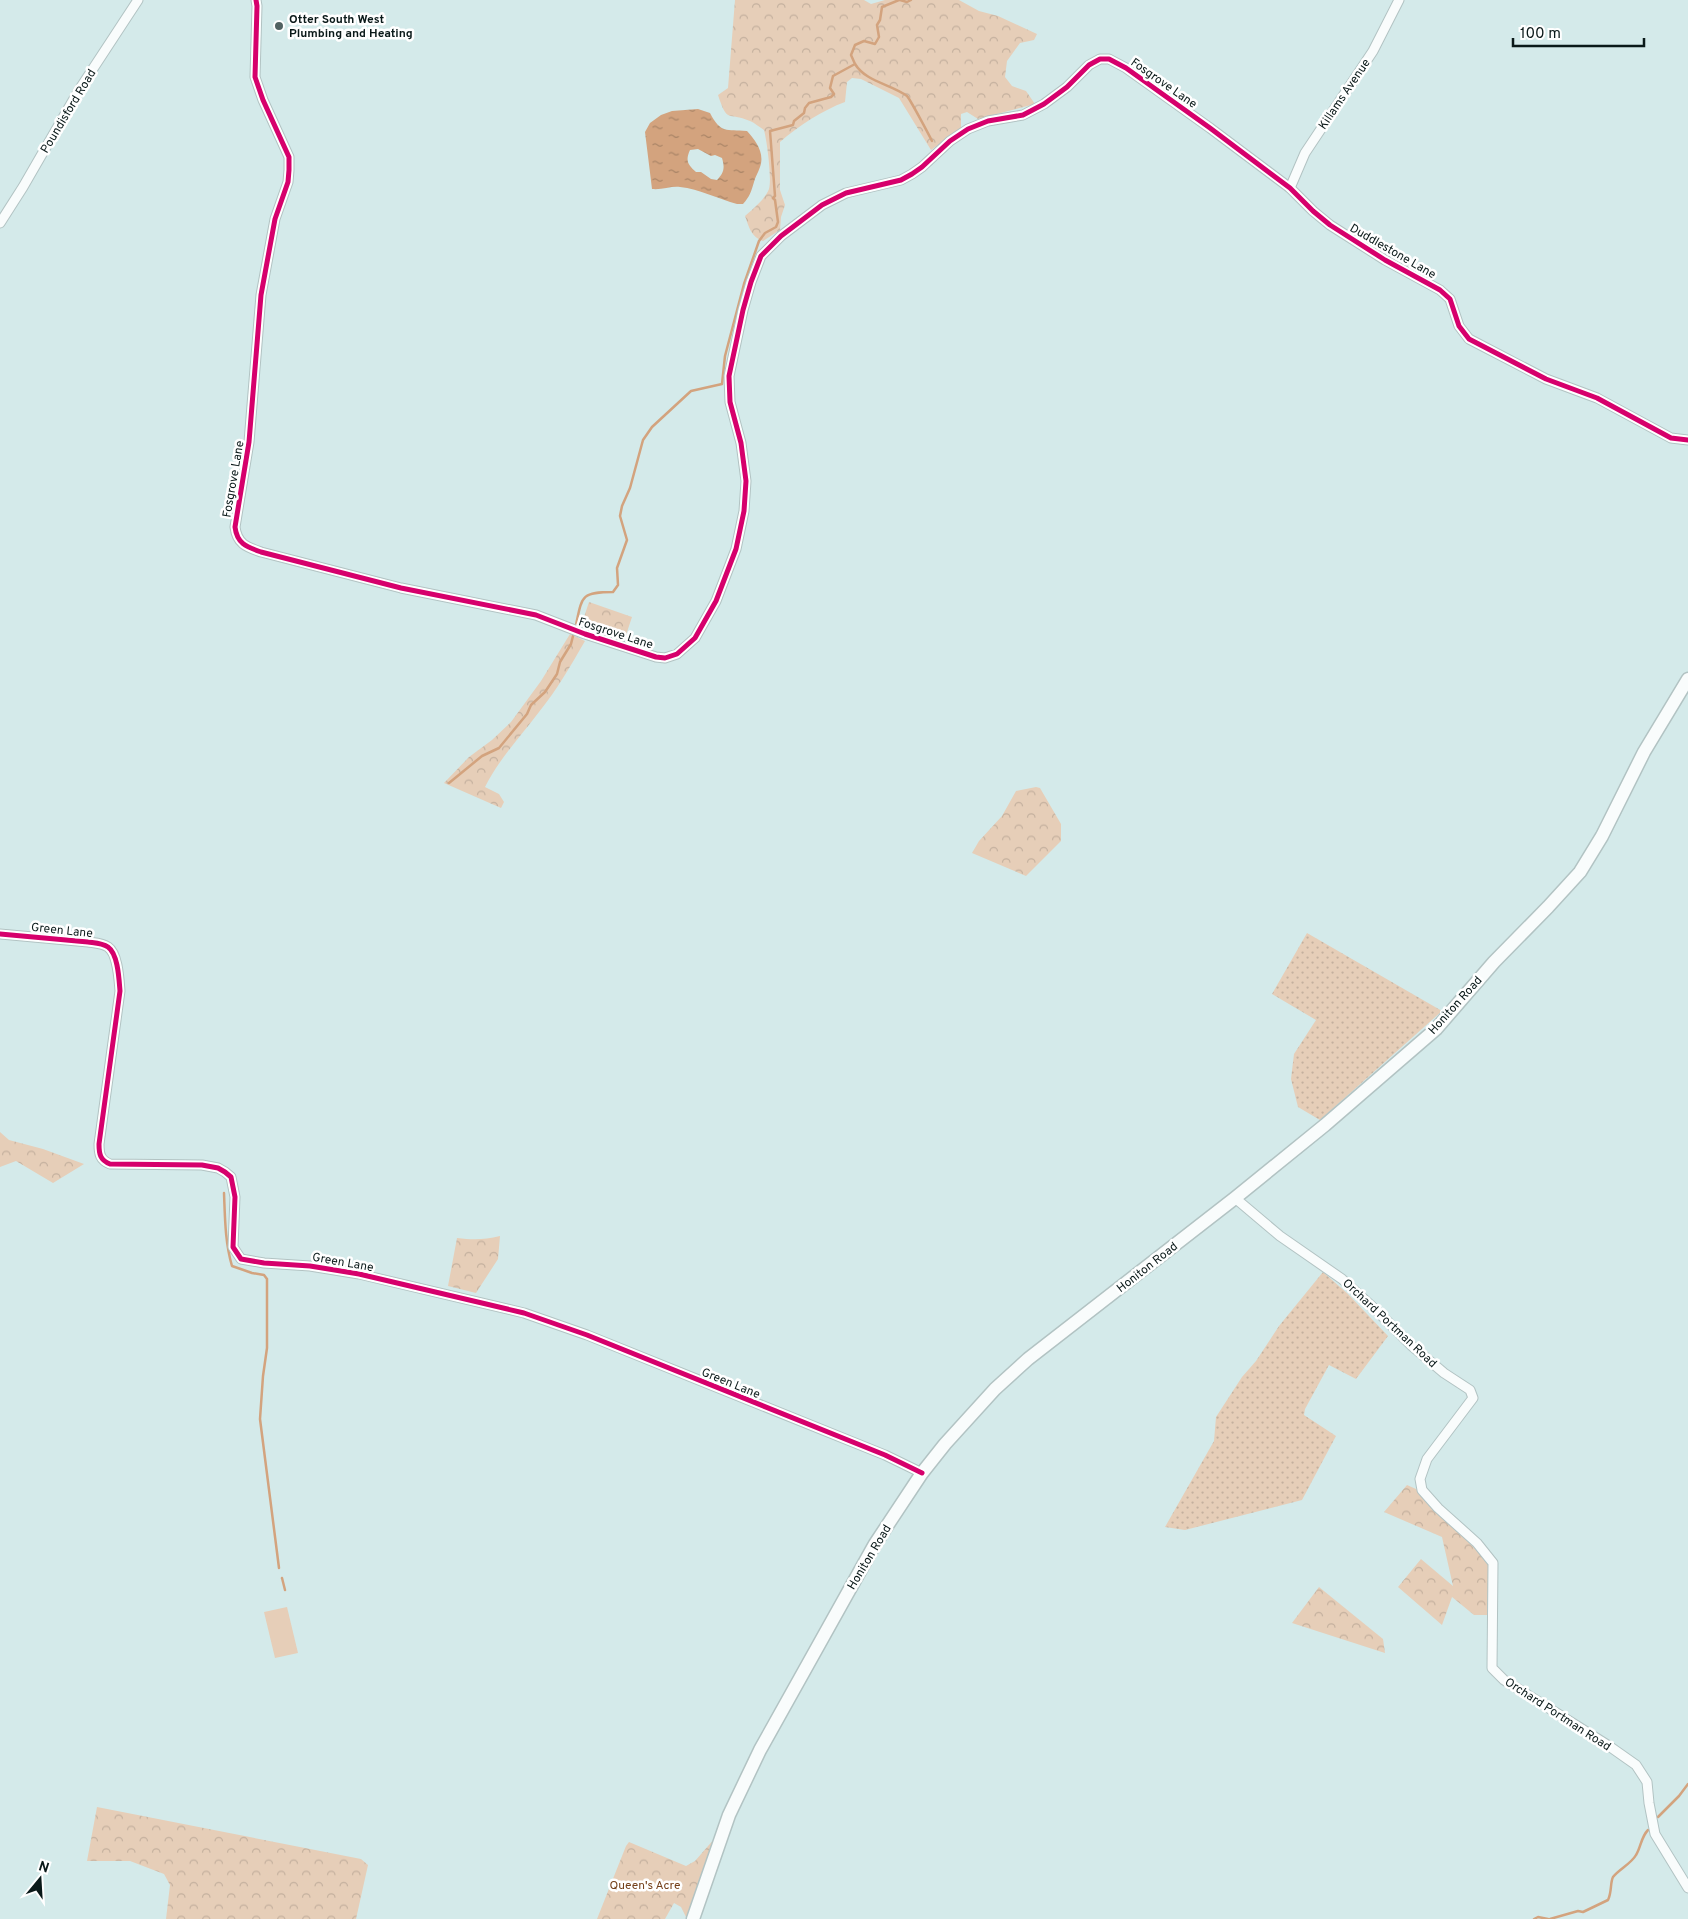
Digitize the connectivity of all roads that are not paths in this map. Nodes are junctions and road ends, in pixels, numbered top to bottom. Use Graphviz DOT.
graph roads {
  1 [pos="138,0"];
  2 [pos="256,0"];
  3 [pos="1399,0"];
  4 [pos="1290,188"];
  5 [pos="0,224"];
  6 [pos="1688,440"];
  7 [pos="1688,679"];
  8 [pos="0,934"];
  9 [pos="1235,1198"];
  10 [pos="922,1473"];
  11 [pos="1688,1888"];
  12 [pos="693,1919"];
  1 -- 5 [label="street, Poundisford Road"];
  2 -- 4 [label="street, Fosgrove Lane"];
  3 -- 4 [label="street, Killams Avenue"];
  4 -- 6 [label="street, Duddlestone Lane"];
  7 -- 9 [label="main road, Honiton Road"];
  8 -- 10 [label="street, Green Lane"];
  9 -- 10 [label="main road, Honiton Road"];
  9 -- 11 [label="street, Orchard Portman Road"];
  10 -- 12 [label="main road, Honiton Road"];
}
